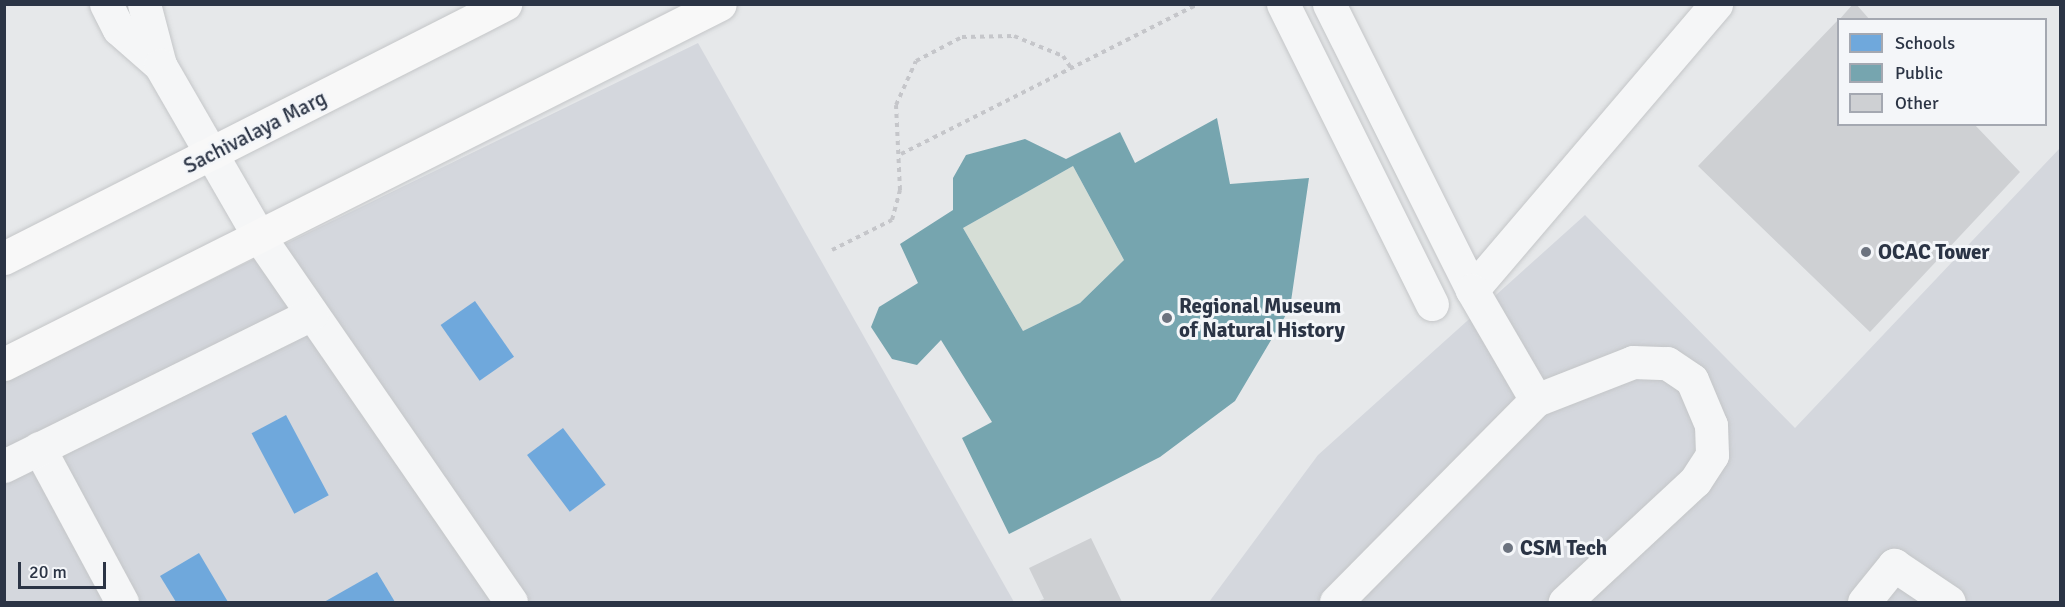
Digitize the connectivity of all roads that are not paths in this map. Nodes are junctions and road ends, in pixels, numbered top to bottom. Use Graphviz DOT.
graph roads {
  1 [pos="106,4"];
  2 [pos="144,4"];
  3 [pos="505,4"];
  4 [pos="720,4"];
  5 [pos="1283,4"];
  6 [pos="1329,4"];
  7 [pos="1716,4"];
  8 [pos="160,65"];
  9 [pos="212,155"];
  10 [pos="260,238"];
  11 [pos="4,258"];
  12 [pos="1472,290"];
  13 [pos="1432,304"];
  14 [pos="311,314"];
  15 [pos="4,364"];
  16 [pos="1536,400"];
  17 [pos="39,448"];
  18 [pos="4,466"];
  19 [pos="122,603"];
  20 [pos="511,603"];
  21 [pos="1336,603"];
  22 [pos="1565,603"];
  23 [pos="1864,603"];
  24 [pos="1949,603"];
  1 -- 8 [label="lane"];
  2 -- 8 [label="lane"];
  3 -- 9 [label="main road, Sachivalaya Marg"];
  4 -- 10 [label="main road"];
  5 -- 13 [label="lane"];
  6 -- 12 [label="lane"];
  7 -- 12 [label="lane"];
  8 -- 9 [label="lane"];
  9 -- 10 [label="lane"];
  9 -- 11 [label="main road, Sachivalaya Marg"];
  10 -- 14 [label="lane"];
  10 -- 15 [label="main road"];
  12 -- 16 [label="lane"];
  14 -- 17 [label="lane"];
  14 -- 20 [label="lane"];
  16 -- 21 [label="lane"];
  16 -- 22 [label="lane"];
  17 -- 18 [label="lane"];
  17 -- 19 [label="lane"];
  23 -- 24 [label="lane"];
}
